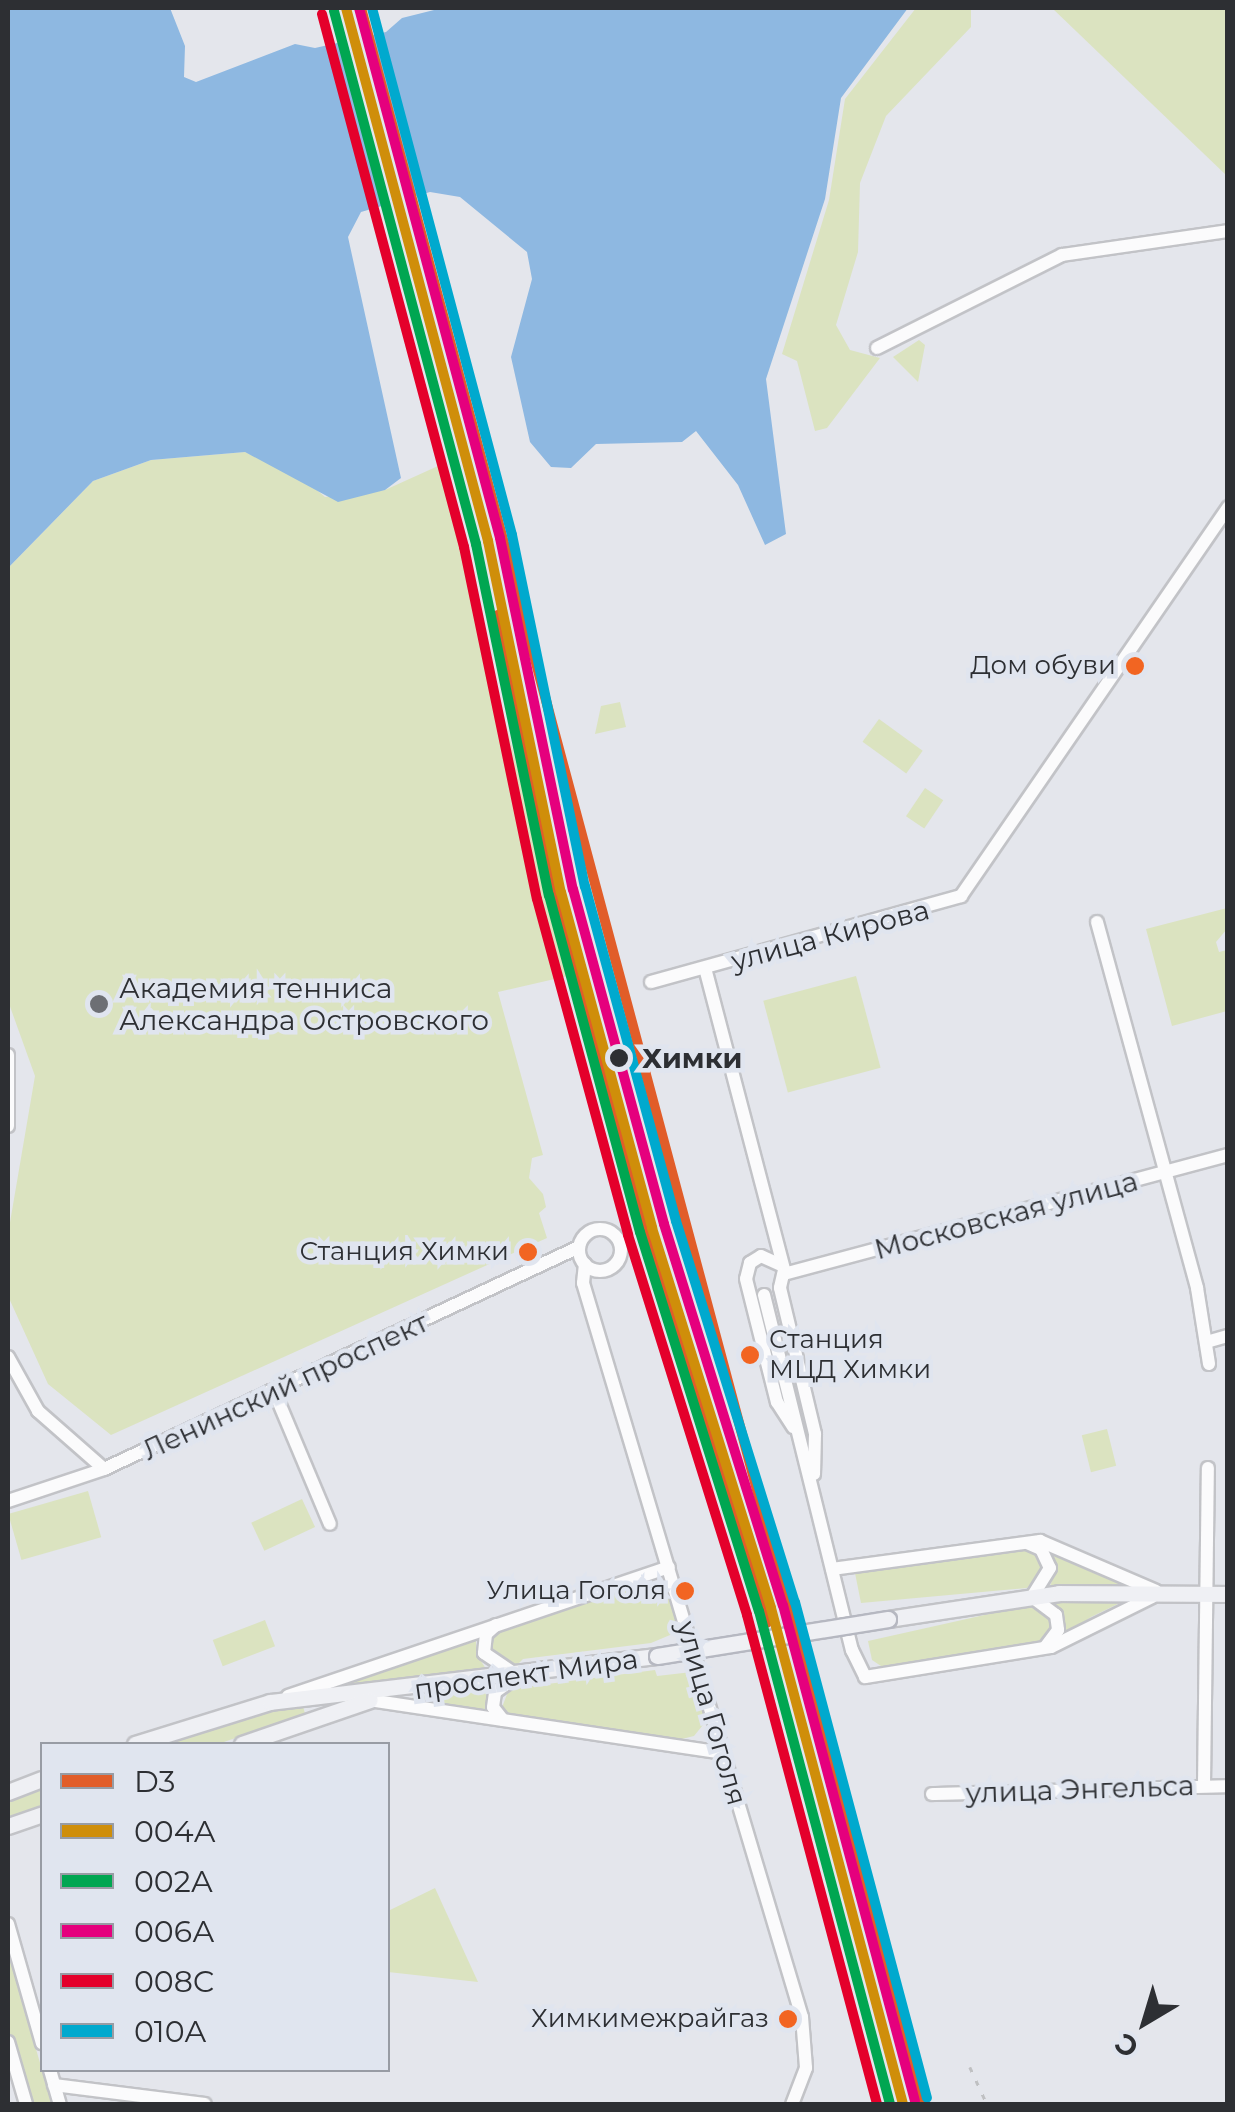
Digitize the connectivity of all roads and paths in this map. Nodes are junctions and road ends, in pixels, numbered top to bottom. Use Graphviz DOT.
graph roads {
  1 [pos="1228,231"];
  2 [pos="877,348"];
  3 [pos="1228,507"];
  4 [pos="1098,922"];
  5 [pos="705,968"];
  6 [pos="651,982"];
  7 [pos="8,1056"];
  8 [pos="10,1081"];
  9 [pos="8,1126"];
  10 [pos="1228,1155"];
  11 [pos="1163,1172"];
  12 [pos="580,1255"];
  13 [pos="784,1270"];
  14 [pos="748,1284"];
  15 [pos="780,1288"];
  16 [pos="764,1294"];
  17 [pos="1228,1336"];
  18 [pos="1210,1341"];
  19 [pos="8,1357"];
  20 [pos="1209,1364"];
  21 [pos="274,1390"];
  22 [pos="800,1437"];
  23 [pos="104,1468"];
  24 [pos="1208,1468"];
  25 [pos="812,1490"];
  26 [pos="8,1501"];
  27 [pos="330,1524"];
  28 [pos="1024,1543"];
  29 [pos="669,1567"];
  30 [pos="832,1568"];
  31 [pos="1162,1594"];
  32 [pos="1206,1594"];
  33 [pos="1228,1594"];
  34 [pos="1032,1597"];
  35 [pos="503,1622"];
  36 [pos="1043,1648"];
  37 [pos="524,1674"];
  38 [pos="395,1692"];
  39 [pos="369,1700"];
  40 [pos="270,1702"];
  41 [pos="504,1720"];
  42 [pos="141,1742"];
  43 [pos="248,1742"];
  44 [pos="724,1753"];
  45 [pos="40,1780"];
  46 [pos="1204,1785"];
  47 [pos="1228,1786"];
  48 [pos="8,1792"];
  49 [pos="932,1794"];
  50 [pos="40,1815"];
  51 [pos="8,1826"];
  52 [pos="8,1924"];
  53 [pos="40,2037"];
  54 [pos="8,2042"];
  55 [pos="51,2072"];
  56 [pos="54,2085"];
  57 [pos="140,2096"];
  58 [pos="26,2104"];
  59 [pos="60,2104"];
  60 [pos="115,2104"];
  61 [pos="205,2104"];
  62 [pos="792,2104"];
  1 -- 2 [label="street"];
  3 -- 5 [label="street, улица Кирова"];
  4 -- 11 [label="street"];
  5 -- 6 [label="street, улица Кирова"];
  5 -- 13 [label="street"];
  7 -- 8 [label="street"];
  8 -- 9 [label="street"];
  10 -- 11 [label="street, Московская улица"];
  11 -- 13 [label="street, Московская улица"];
  11 -- 18 [label="street"];
  12 -- 21 [label="street, Ленинский проспект"];
  12 -- 29 [label="street, улица Гоголя"];
  13 -- 14 [label="street"];
  13 -- 15 [label="street"];
  14 -- 16 [label="street"];
  14 -- 22 [label="street"];
  15 -- 16 [label="street"];
  15 -- 25 [label="street"];
  16 -- 22 [label="street"];
  17 -- 18 [label="street"];
  18 -- 20 [label="street"];
  19 -- 23 [label="street"];
  21 -- 23 [label="street, Ленинский проспект"];
  21 -- 27 [label="street"];
  22 -- 25 [label="street"];
  23 -- 26 [label="street, Ленинский проспект"];
  24 -- 32 [label="street"];
  25 -- 30 [label="street"];
  28 -- 30 [label="street"];
  28 -- 31 [label="street"];
  28 -- 34 [label="street"];
  29 -- 35 [label="street"];
  29 -- 44 [label="street, улица Гоголя"];
  30 -- 36 [label="street"];
  31 -- 32 [label="main road, проспект Мира"];
  31 -- 34 [label="main road, проспект Мира"];
  31 -- 36 [label="street"];
  32 -- 33 [label="main road, проспект Мира"];
  32 -- 46 [label="street"];
  34 -- 36 [label="street"];
  34 -- 37 [label="main road, проспект Мира, bridge"];
  35 -- 37 [label="street"];
  35 -- 40 [label="street"];
  37 -- 38 [label="main road, проспект Мира"];
  37 -- 41 [label="street"];
  38 -- 39 [label="main road, проспект Мира"];
  38 -- 40 [label="main road, проспект Мира"];
  39 -- 41 [label="street"];
  39 -- 43 [label="main road, проспект Мира"];
  40 -- 42 [label="main road, проспект Мира"];
  41 -- 44 [label="street"];
  44 -- 62 [label="street, улица Гоголя"];
  45 -- 48 [label="main road"];
  46 -- 47 [label="street, улица Энгельса"];
  46 -- 49 [label="street, улица Энгельса"];
  50 -- 51 [label="main road"];
  52 -- 53 [label="street"];
  54 -- 58 [label="street"];
  55 -- 56 [label="street"];
  56 -- 57 [label="street"];
  56 -- 59 [label="street"];
  57 -- 60 [label="street"];
  57 -- 61 [label="street"];
}
